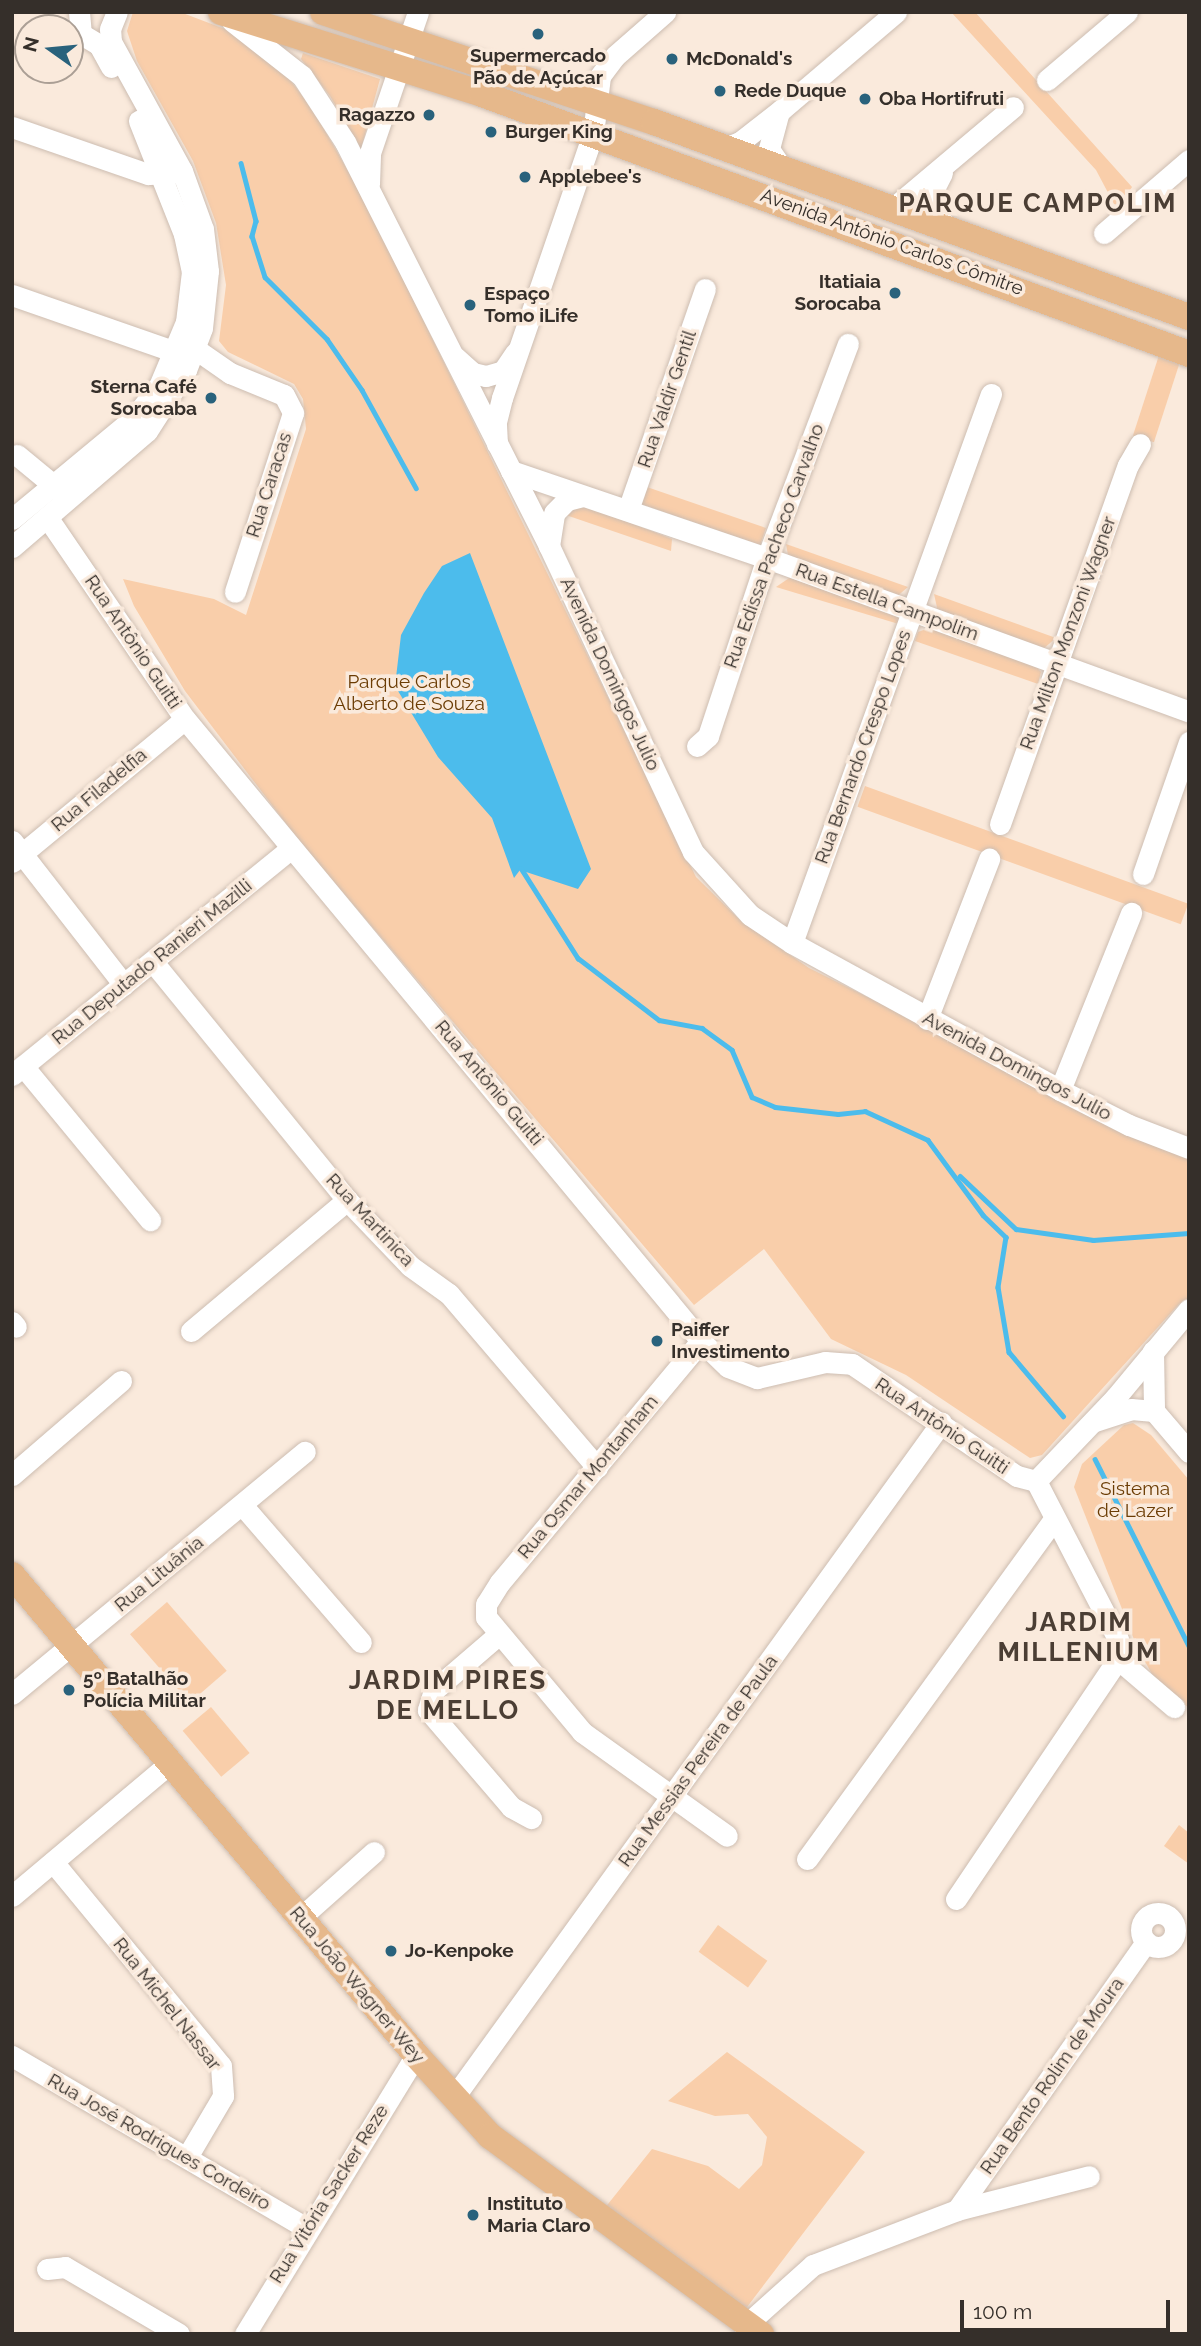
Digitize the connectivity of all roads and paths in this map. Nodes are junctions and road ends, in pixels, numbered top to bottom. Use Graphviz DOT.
graph roads {
  1 [pos="117,12"];
  2 [pos="219,12"];
  3 [pos="323,12"];
  4 [pos="418,12"];
  5 [pos="665,12"];
  6 [pos="896,12"];
  7 [pos="1127,12"];
  8 [pos="84,28"];
  9 [pos="410,38"];
  10 [pos="401,65"];
  11 [pos="1047,80"];
  12 [pos="596,101"];
  13 [pos="1013,107"];
  14 [pos="781,110"];
  15 [pos="12,127"];
  16 [pos="753,132"];
  17 [pos="593,134"];
  18 [pos="725,148"];
  19 [pos="776,159"];
  20 [pos="1189,160"];
  21 [pos="948,165"];
  22 [pos="173,173"];
  23 [pos="369,187"];
  24 [pos="892,209"];
  25 [pos="945,228"];
  26 [pos="1104,233"];
  27 [pos="705,289"];
  28 [pos="12,295"];
  29 [pos="1189,317"];
  30 [pos="528,327"];
  31 [pos="848,344"];
  32 [pos="447,347"];
  33 [pos="1189,354"];
  34 [pos="186,357"];
  35 [pos="991,394"];
  36 [pos="1140,444"];
  37 [pos="15,454"];
  38 [pos="505,462"];
  39 [pos="583,496"];
  40 [pos="52,500"];
  41 [pos="628,510"];
  42 [pos="12,519"];
  43 [pos="549,546"];
  44 [pos="12,547"];
  45 [pos="766,558"];
  46 [pos="235,592"];
  47 [pos="912,611"];
  48 [pos="1057,665"];
  49 [pos="1189,712"];
  50 [pos="185,719"];
  51 [pos="1189,742"];
  52 [pos="697,746"];
  53 [pos="1000,824"];
  54 [pos="290,849"];
  55 [pos="16,852"];
  56 [pos="989,859"];
  57 [pos="1143,874"];
  58 [pos="1131,913"];
  59 [pos="792,943"];
  60 [pos="153,962"];
  61 [pos="124,985"];
  62 [pos="927,1019"];
  63 [pos="18,1071"];
  64 [pos="1060,1090"];
  65 [pos="1189,1148"];
  66 [pos="348,1200"];
  67 [pos="150,1220"];
  68 [pos="1189,1309"];
  69 [pos="191,1331"];
  70 [pos="701,1340"];
  71 [pos="1153,1351"];
  72 [pos="121,1381"];
  73 [pos="1154,1411"];
  74 [pos="1094,1422"];
  75 [pos="941,1423"];
  76 [pos="305,1452"];
  77 [pos="1189,1452"];
  78 [pos="597,1467"];
  79 [pos="12,1475"];
  80 [pos="1036,1481"];
  81 [pos="243,1506"];
  82 [pos="1053,1521"];
  83 [pos="12,1574"];
  84 [pos="498,1635"];
  85 [pos="361,1642"];
  86 [pos="72,1645"];
  87 [pos="1118,1659"];
  88 [pos="12,1694"];
  89 [pos="1174,1707"];
  90 [pos="170,1763"];
  91 [pos="672,1798"];
  92 [pos="531,1818"];
  93 [pos="727,1836"];
  94 [pos="373,1852"];
  95 [pos="807,1859"];
  96 [pos="53,1862"];
  97 [pos="12,1896"];
  98 [pos="956,1899"];
  99 [pos="300,1918"];
  100 [pos="1146,1942"];
  101 [pos="12,2056"];
  102 [pos="416,2056"];
  103 [pos="453,2097"];
  104 [pos="187,2157"];
  105 [pos="1089,2176"];
  106 [pos="957,2210"];
  107 [pos="306,2228"];
  108 [pos="47,2269"];
  109 [pos="751,2331"];
  110 [pos="179,2334"];
  111 [pos="245,2334"];
  1 -- 22 [label="street"];
  2 -- 10 [label="main road, Avenida Antônio Carlos Cômitre"];
  2 -- 23 [label="street, Avenida Domingos Julio"];
  3 -- 9 [label="main road, Avenida Antônio Carlos Cômitre"];
  4 -- 9 [label="street"];
  5 -- 12 [label="street"];
  6 -- 14 [label="street"];
  7 -- 11 [label="street"];
  8 -- 22 [label="street"];
  9 -- 10 [label="street"];
  9 -- 12 [label="main road, Avenida Antônio Carlos Cômitre"];
  10 -- 17 [label="main road, Avenida Antônio Carlos Cômitre"];
  10 -- 23 [label="street"];
  12 -- 17 [label="street"];
  12 -- 18 [label="main road, Avenida Antônio Carlos Cômitre"];
  13 -- 21 [label="street"];
  14 -- 16 [label="street"];
  14 -- 19 [label="street"];
  15 -- 22 [label="street"];
  16 -- 18 [label="street"];
  16 -- 19 [label="street"];
  17 -- 30 [label="street"];
  17 -- 33 [label="main road, Avenida Antônio Carlos Cômitre"];
  18 -- 19 [label="main road, Avenida Antônio Carlos Cômitre"];
  19 -- 24 [label="main road, Avenida Antônio Carlos Cômitre"];
  20 -- 26 [label="street"];
  21 -- 24 [label="street"];
  21 -- 25 [label="street"];
  22 -- 34 [label="street"];
  23 -- 32 [label="street, Avenida Domingos Julio"];
  24 -- 25 [label="main road, Avenida Antônio Carlos Cômitre"];
  25 -- 29 [label="main road, Avenida Antônio Carlos Cômitre"];
  27 -- 41 [label="street, Rua Valdir Gentil"];
  28 -- 34 [label="street, Rua Caracas"];
  30 -- 32 [label="street"];
  30 -- 38 [label="street"];
  31 -- 45 [label="street, Rua Edissa Pacheco Carvalho"];
  32 -- 38 [label="street, Avenida Domingos Julio"];
  34 -- 40 [label="street"];
  34 -- 40 [label="street"];
  34 -- 46 [label="street, Rua Caracas"];
  35 -- 47 [label="street, Rua Bernardo Crespo Lopes"];
  36 -- 48 [label="street, Rua Milton Monzoni Wagner"];
  37 -- 40 [label="street"];
  38 -- 39 [label="street, Rua Estella Campolim"];
  38 -- 43 [label="street, Avenida Domingos Julio"];
  39 -- 41 [label="street, Rua Estella Campolim"];
  39 -- 43 [label="street"];
  40 -- 42 [label="street"];
  40 -- 44 [label="street"];
  40 -- 50 [label="street, Rua Antônio Guitti"];
  41 -- 45 [label="street, Rua Estella Campolim"];
  43 -- 59 [label="street, Avenida Domingos Julio"];
  45 -- 47 [label="street, Rua Estella Campolim"];
  45 -- 52 [label="street, Rua Edissa Pacheco Carvalho"];
  47 -- 48 [label="street, Rua Estella Campolim"];
  47 -- 59 [label="street, Rua Bernardo Crespo Lopes"];
  48 -- 49 [label="street, Rua Estella Campolim"];
  48 -- 53 [label="street, Rua Milton Monzoni Wagner"];
  50 -- 54 [label="street, Rua Antônio Guitti"];
  50 -- 55 [label="street, Rua Filadelfia"];
  51 -- 57 [label="street"];
  54 -- 60 [label="street, Rua Deputado Ranieri Mazilli"];
  54 -- 70 [label="street, Rua Antônio Guitti"];
  55 -- 61 [label="street"];
  56 -- 62 [label="street"];
  58 -- 64 [label="street"];
  59 -- 62 [label="street, Avenida Domingos Julio"];
  60 -- 61 [label="street, Rua Deputado Ranieri Mazilli"];
  60 -- 66 [label="street, Rua Martinica"];
  61 -- 63 [label="street, Rua Deputado Ranieri Mazilli"];
  62 -- 64 [label="street, Avenida Domingos Julio"];
  63 -- 67 [label="street"];
  64 -- 65 [label="street, Avenida Domingos Julio"];
  66 -- 69 [label="street"];
  66 -- 78 [label="street, Rua Martinica"];
  68 -- 71 [label="street"];
  70 -- 75 [label="street, Rua Antônio Guitti"];
  70 -- 78 [label="street, Rua Osmar Montanham"];
  71 -- 73 [label="street"];
  71 -- 74 [label="street"];
  72 -- 79 [label="street"];
  73 -- 74 [label="street"];
  73 -- 77 [label="street"];
  74 -- 80 [label="street"];
  75 -- 80 [label="street, Rua Antônio Guitti"];
  75 -- 91 [label="street, Rua Messias Pereira de Paula"];
  76 -- 81 [label="street, Rua Lituânia"];
  78 -- 84 [label="street, Rua Osmar Montanham"];
  80 -- 82 [label="street"];
  81 -- 85 [label="street"];
  81 -- 86 [label="street, Rua Lituânia"];
  82 -- 87 [label="street"];
  82 -- 95 [label="street"];
  83 -- 86 [label="main road, Rua João Wagner Wey"];
  84 -- 91 [label="street"];
  84 -- 92 [label="street"];
  86 -- 88 [label="street, Rua Lituânia"];
  86 -- 90 [label="main road, Rua João Wagner Wey"];
  87 -- 89 [label="street"];
  87 -- 98 [label="street"];
  90 -- 96 [label="street"];
  90 -- 99 [label="main road, Rua João Wagner Wey"];
  91 -- 93 [label="street"];
  91 -- 103 [label="street, Rua Messias Pereira de Paula"];
  94 -- 99 [label="street"];
  96 -- 97 [label="street"];
  96 -- 104 [label="street, Rua Michel Nassar"];
  99 -- 102 [label="main road, Rua João Wagner Wey"];
  100 -- 106 [label="street, Rua Bento Rolim de Moura"];
  101 -- 104 [label="street, Rua José Rodrigues Cordeiro"];
  102 -- 103 [label="main road, Rua João Wagner Wey"];
  102 -- 107 [label="street, Rua Vitória Sacker Reze"];
  103 -- 109 [label="main road, Rua João Wagner Wey"];
  104 -- 107 [label="street, Rua José Rodrigues Cordeiro"];
  105 -- 106 [label="street"];
  106 -- 109 [label="street"];
  107 -- 111 [label="street, Rua Vitória Sacker Reze"];
  108 -- 110 [label="street"];
}
